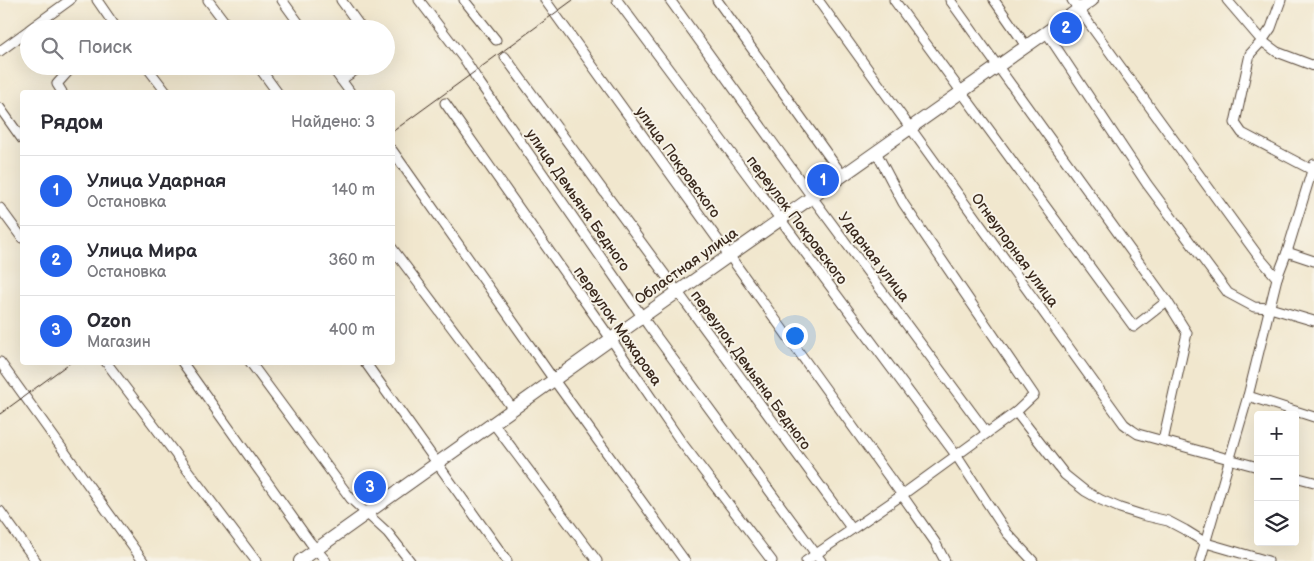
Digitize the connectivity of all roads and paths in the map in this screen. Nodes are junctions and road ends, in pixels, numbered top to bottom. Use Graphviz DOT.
graph roads {
  1 [pos="70,0"];
  2 [pos="97,0"];
  3 [pos="208,0"];
  4 [pos="282,0"];
  5 [pos="341,0"];
  6 [pos="420,0"];
  7 [pos="464,0"];
  8 [pos="545,0"];
  9 [pos="617,0"];
  10 [pos="670,0"];
  11 [pos="717,0"];
  12 [pos="818,0"];
  13 [pos="894,0"];
  14 [pos="950,0"];
  15 [pos="994,0"];
  16 [pos="1092,0"];
  17 [pos="1227,0"];
  18 [pos="1281,0"];
  19 [pos="1075,5"];
  20 [pos="42,20"];
  21 [pos="109,20"];
  22 [pos="223,20"];
  23 [pos="296,20"];
  24 [pos="355,20"];
  25 [pos="1046,32"];
  26 [pos="20,36"];
  27 [pos="496,40"];
  28 [pos="1262,41"];
  29 [pos="1026,46"];
  30 [pos="0,51"];
  31 [pos="505,57"];
  32 [pos="998,66"];
  33 [pos="1314,66"];
  34 [pos="64,75"];
  35 [pos="153,75"];
  36 [pos="265,75"];
  37 [pos="337,75"];
  38 [pos="348,75"];
  39 [pos="341,80"];
  40 [pos="60,90"];
  41 [pos="164,90"];
  42 [pos="276,90"];
  43 [pos="348,90"];
  44 [pos="962,91"];
  45 [pos="445,103"];
  46 [pos="0,108"];
  47 [pos="911,128"];
  48 [pos="20,136"];
  49 [pos="876,152"];
  50 [pos="395,154"];
  51 [pos="1313,168"];
  52 [pos="843,176"];
  53 [pos="812,196"];
  54 [pos="0,208"];
  55 [pos="780,220"];
  56 [pos="20,235"];
  57 [pos="395,252"];
  58 [pos="1287,252"];
  59 [pos="729,256"];
  60 [pos="1314,261"];
  61 [pos="1278,278"];
  62 [pos="677,292"];
  63 [pos="1167,301"];
  64 [pos="1270,308"];
  65 [pos="642,317"];
  66 [pos="1314,321"];
  67 [pos="611,339"];
  68 [pos="0,362"];
  69 [pos="108,365"];
  70 [pos="184,365"];
  71 [pos="252,365"];
  72 [pos="367,365"];
  73 [pos="554,380"];
  74 [pos="1248,396"];
  75 [pos="513,409"];
  76 [pos="1016,412"];
  77 [pos="1314,418"];
  78 [pos="493,423"];
  79 [pos="987,433"];
  80 [pos="1162,441"];
  81 [pos="956,455"];
  82 [pos="1230,460"];
  83 [pos="437,463"];
  84 [pos="1254,467"];
  85 [pos="1299,478"];
  86 [pos="1314,482"];
  87 [pos="902,495"];
  88 [pos="0,511"];
  89 [pos="366,513"];
  90 [pos="852,529"];
  91 [pos="1206,543"];
  92 [pos="316,549"];
  93 [pos="818,558"];
  94 [pos="36,561"];
  95 [pos="143,561"];
  96 [pos="256,561"];
  97 [pos="300,561"];
  98 [pos="326,561"];
  99 [pos="410,561"];
  100 [pos="507,561"];
  101 [pos="597,561"];
  102 [pos="685,561"];
  103 [pos="772,561"];
  104 [pos="806,561"];
  105 [pos="946,561"];
  106 [pos="1033,561"];
  107 [pos="1200,561"];
  108 [pos="1268,561"];
  1 -- 20 [label="street"];
  2 -- 21 [label="street"];
  3 -- 22 [label="street"];
  4 -- 23 [label="street"];
  5 -- 24 [label="street"];
  6 -- 65 [label="street, улица Демьяна Бедного"];
  7 -- 27 [label="street"];
  8 -- 59 [label="street, улица Покровского"];
  9 -- 55 [label="street, переулок Покровского"];
  10 -- 53 [label="street, Ударная улица"];
  11 -- 52 [label="street"];
  12 -- 47 [label="street, Огнеупорная улица"];
  13 -- 44 [label="street"];
  14 -- 32 [label="street"];
  15 -- 29 [label="street"];
  16 -- 19 [label="main road, Областная улица"];
  17 -- 28 [label="street"];
  18 -- 28 [label="street"];
  19 -- 25 [label="main road, Областная улица"];
  19 -- 61 [label="street"];
  25 -- 29 [label="main road, Областная улица"];
  25 -- 64 [label="street"];
  26 -- 30 [label="street"];
  28 -- 33 [label="street"];
  28 -- 51 [label="street"];
  29 -- 32 [label="main road, Областная улица"];
  31 -- 62 [label="street, переулок Демьяна Бедного"];
  32 -- 44 [label="main road, Областная улица"];
  32 -- 63 [label="street"];
  34 -- 40 [label="street"];
  35 -- 41 [label="street"];
  36 -- 42 [label="street"];
  37 -- 39 [label="street"];
  38 -- 39 [label="street"];
  39 -- 43 [label="street"];
  44 -- 47 [label="main road, Областная улица"];
  44 -- 63 [label="street"];
  45 -- 67 [label="street, переулок Можарова"];
  46 -- 48 [label="street"];
  47 -- 49 [label="main road, Областная улица"];
  47 -- 80 [label="street, Огнеупорная улица"];
  49 -- 52 [label="main road, Областная улица"];
  49 -- 76 [label="street"];
  50 -- 73 [label="street"];
  51 -- 58 [label="street"];
  52 -- 53 [label="main road, Областная улица"];
  53 -- 55 [label="main road, Областная улица"];
  53 -- 79 [label="street, Ударная улица"];
  54 -- 56 [label="street"];
  55 -- 59 [label="main road, Областная улица"];
  55 -- 81 [label="street, переулок Покровского"];
  57 -- 75 [label="street"];
  58 -- 60 [label="street"];
  58 -- 61 [label="street"];
  59 -- 62 [label="main road, Областная улица"];
  59 -- 87 [label="street, улица Покровского"];
  61 -- 64 [label="street"];
  62 -- 65 [label="main road, Областная улица"];
  62 -- 90 [label="street, переулок Демьяна Бедного"];
  63 -- 80 [label="street"];
  64 -- 66 [label="street"];
  64 -- 74 [label="street"];
  65 -- 67 [label="main road, Областная улица"];
  65 -- 93 [label="street, улица Демьяна Бедного"];
  67 -- 73 [label="main road, Областная улица"];
  67 -- 103 [label="street, переулок Можарова"];
  68 -- 95 [label="street"];
  69 -- 96 [label="street"];
  70 -- 92 [label="street"];
  71 -- 89 [label="street"];
  72 -- 83 [label="street"];
  73 -- 75 [label="main road, Областная улица"];
  73 -- 102 [label="street"];
  74 -- 77 [label="street"];
  74 -- 82 [label="street"];
  75 -- 78 [label="main road, Областная улица"];
  76 -- 79 [label="street"];
  76 -- 91 [label="street"];
  78 -- 83 [label="main road, Областная улица"];
  78 -- 101 [label="street"];
  79 -- 81 [label="street"];
  80 -- 82 [label="street, Огнеупорная улица"];
  81 -- 87 [label="street"];
  81 -- 106 [label="street, переулок Покровского"];
  82 -- 84 [label="street, Огнеупорная улица"];
  82 -- 91 [label="street"];
  83 -- 89 [label="main road, Областная улица"];
  83 -- 100 [label="street"];
  85 -- 86 [label="street"];
  87 -- 90 [label="street"];
  87 -- 105 [label="street, улица Покровского"];
  88 -- 94 [label="street"];
  89 -- 92 [label="main road, Областная улица"];
  89 -- 99 [label="street"];
  90 -- 93 [label="street"];
  91 -- 107 [label="street"];
  91 -- 108 [label="street"];
  92 -- 97 [label="main road, Областная улица"];
  92 -- 98 [label="street"];
  93 -- 104 [label="street"];
}
